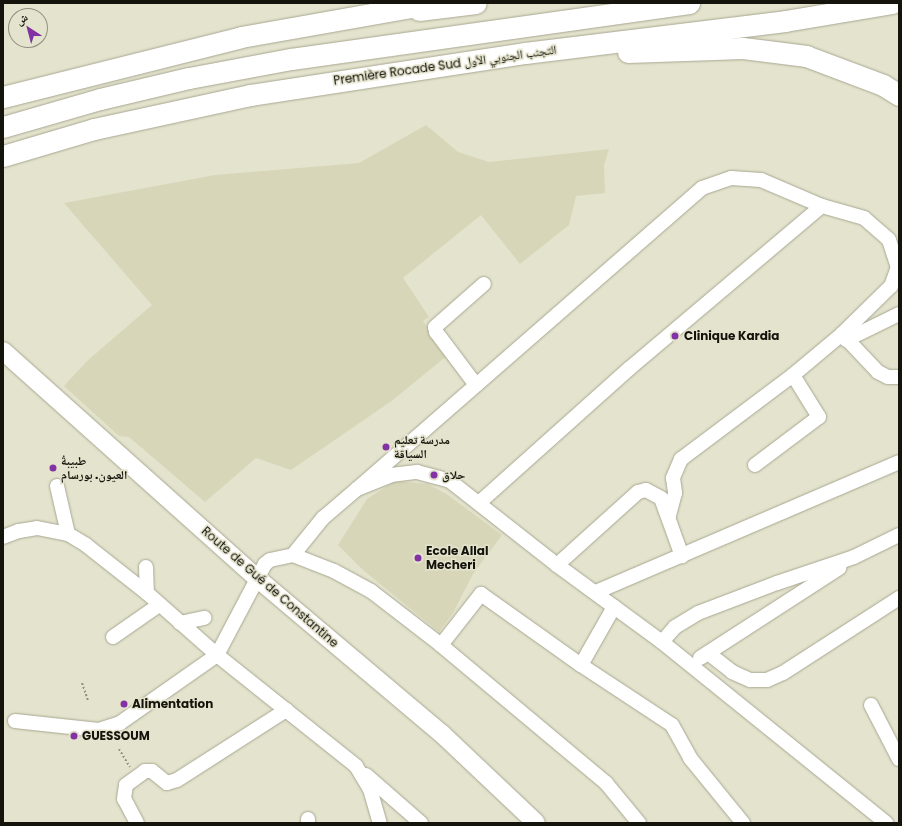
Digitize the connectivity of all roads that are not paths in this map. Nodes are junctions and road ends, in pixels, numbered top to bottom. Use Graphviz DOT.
graph roads {
  1 [pos="434,3"];
  2 [pos="476,3"];
  3 [pos="689,3"];
  4 [pos="892,3"];
  5 [pos="347,18"];
  6 [pos="525,53"];
  7 [pos="899,95"];
  8 [pos="3,97"];
  9 [pos="3,127"];
  10 [pos="3,156"];
  11 [pos="822,206"];
  12 [pos="484,284"];
  13 [pos="899,314"];
  14 [pos="844,337"];
  15 [pos="3,350"];
  16 [pos="792,375"];
  17 [pos="899,377"];
  18 [pos="476,385"];
  19 [pos="899,462"];
  20 [pos="755,465"];
  21 [pos="57,486"];
  22 [pos="357,489"];
  23 [pos="480,502"];
  24 [pos="669,516"];
  25 [pos="68,534"];
  26 [pos="899,535"];
  27 [pos="3,537"];
  28 [pos="293,555"];
  29 [pos="682,556"];
  30 [pos="854,558"];
  31 [pos="557,565"];
  32 [pos="146,567"];
  33 [pos="258,578"];
  34 [pos="596,592"];
  35 [pos="147,593"];
  36 [pos="899,598"];
  37 [pos="159,605"];
  38 [pos="614,607"];
  39 [pos="204,618"];
  40 [pos="180,623"];
  41 [pos="113,637"];
  42 [pos="662,642"];
  43 [pos="441,645"];
  44 [pos="708,653"];
  45 [pos="217,655"];
  46 [pos="690,664"];
  47 [pos="581,665"];
  48 [pos="871,705"];
  49 [pos="286,710"];
  50 [pos="15,721"];
  51 [pos="899,759"];
  52 [pos="356,766"];
  53 [pos="639,822"];
  54 [pos="137,823"];
  55 [pos="380,823"];
  56 [pos="421,823"];
  57 [pos="536,823"];
  58 [pos="743,823"];
  59 [pos="886,823"];
  1 -- 5 [label="highway"];
  2 -- 5 [label="highway"];
  3 -- 9 [label="highway"];
  4 -- 6 [label="highway, Première Rocade Sud التجنب الجنوبي الأول"];
  5 -- 8 [label="highway"];
  6 -- 7 [label="highway"];
  6 -- 10 [label="highway, Première Rocade Sud التجنب الجنوبي الأول"];
  11 -- 14 [label="street"];
  11 -- 18 [label="street"];
  11 -- 23 [label="street"];
  12 -- 18 [label="street"];
  13 -- 14 [label="street"];
  14 -- 16 [label="street"];
  14 -- 17 [label="street"];
  15 -- 33 [label="main road, Route de Gué de Constantine"];
  16 -- 20 [label="street"];
  16 -- 24 [label="street"];
  18 -- 22 [label="street"];
  19 -- 29 [label="street"];
  21 -- 25 [label="street"];
  22 -- 23 [label="street"];
  22 -- 28 [label="street"];
  23 -- 31 [label="street"];
  24 -- 29 [label="street"];
  24 -- 31 [label="street"];
  25 -- 27 [label="street"];
  25 -- 35 [label="street"];
  26 -- 30 [label="street"];
  28 -- 33 [label="street"];
  28 -- 43 [label="street"];
  29 -- 34 [label="street"];
  30 -- 42 [label="street"];
  30 -- 44 [label="street"];
  31 -- 34 [label="street"];
  32 -- 35 [label="street"];
  33 -- 45 [label="street"];
  33 -- 57 [label="main road, Route de Gué de Constantine"];
  34 -- 38 [label="street"];
  35 -- 37 [label="street"];
  36 -- 44 [label="street"];
  37 -- 40 [label="street"];
  37 -- 41 [label="street"];
  38 -- 42 [label="street"];
  38 -- 47 [label="street"];
  39 -- 40 [label="street"];
  40 -- 45 [label="street"];
  42 -- 46 [label="street"];
  43 -- 47 [label="street"];
  43 -- 53 [label="street"];
  44 -- 46 [label="street"];
  45 -- 49 [label="street"];
  45 -- 50 [label="street"];
  46 -- 59 [label="street"];
  47 -- 58 [label="street"];
  48 -- 51 [label="street"];
  49 -- 52 [label="street"];
  49 -- 54 [label="street"];
  52 -- 55 [label="street"];
  52 -- 56 [label="street"];
}
